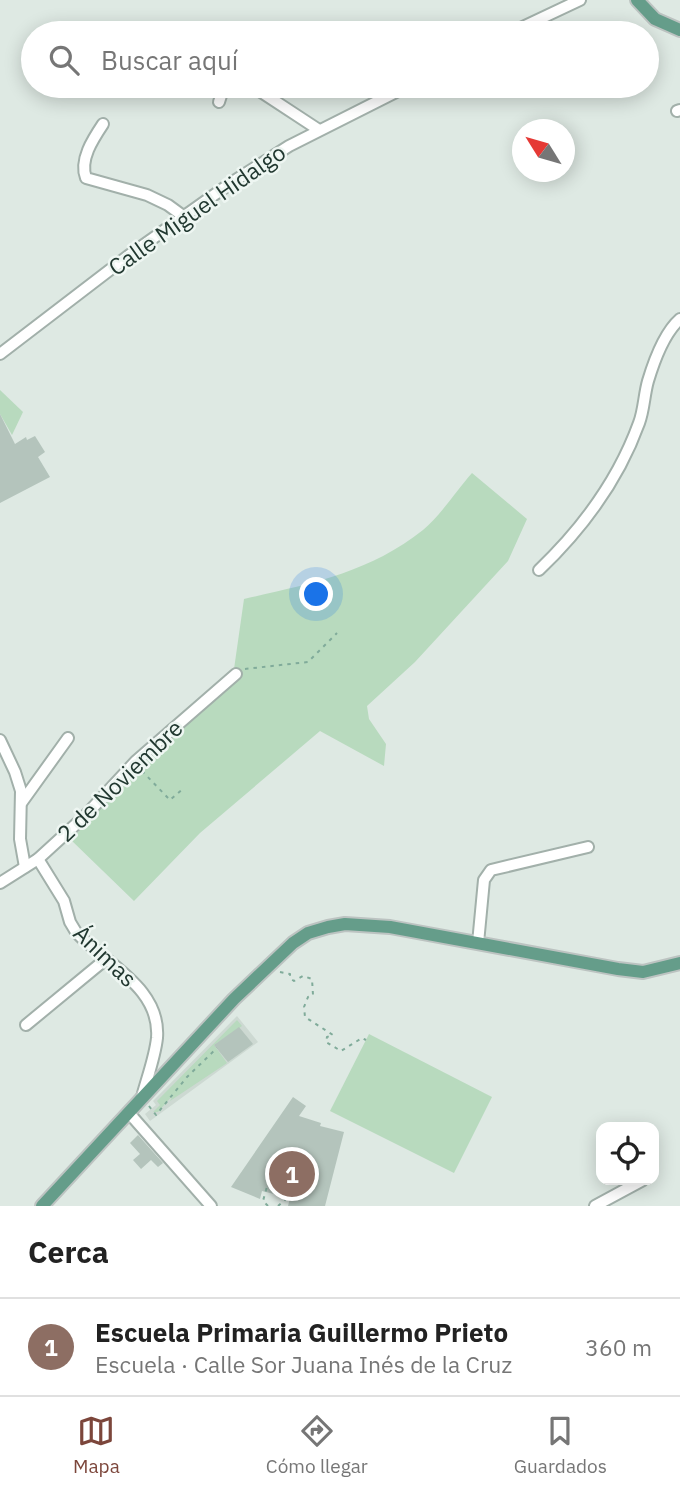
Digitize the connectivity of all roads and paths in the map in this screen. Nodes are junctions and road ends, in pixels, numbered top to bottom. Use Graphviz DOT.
graph roads {
  1 [pos="580,0"];
  2 [pos="637,0"];
  3 [pos="535,21"];
  4 [pos="680,23"];
  5 [pos="665,25"];
  6 [pos="680,30"];
  7 [pos="220,98"];
  8 [pos="270,98"];
  9 [pos="384,98"];
  10 [pos="219,102"];
  11 [pos="103,124"];
  12 [pos="319,130"];
  13 [pos="183,216"];
  14 [pos="680,319"];
  15 [pos="0,354"];
  16 [pos="539,570"];
  17 [pos="337,633"];
  18 [pos="236,674"];
  19 [pos="68,738"];
  20 [pos="0,740"];
  21 [pos="136,761"];
  22 [pos="184,788"];
  23 [pos="22,802"];
  24 [pos="588,847"];
  25 [pos="38,859"];
  26 [pos="25,867"];
  27 [pos="0,883"];
  28 [pos="478,943"];
  29 [pos="106,959"];
  30 [pos="680,963"];
  31 [pos="267,966"];
  32 [pos="26,1025"];
  33 [pos="366,1040"];
  34 [pos="217,1048"];
  35 [pos="142,1097"];
  36 [pos="129,1113"];
  37 [pos="274,1161"];
  38 [pos="634,1185"];
  39 [pos="286,1199"];
  40 [pos="42,1206"];
  41 [pos="211,1206"];
  42 [pos="268,1206"];
  43 [pos="278,1206"];
  44 [pos="595,1206"];
  1 -- 3 [label="street"];
  2 -- 5 [label="main road"];
  4 -- 5 [label="street"];
  5 -- 6 [label="main road"];
  7 -- 10 [label="street"];
  8 -- 12 [label="street"];
  9 -- 12 [label="street, Calle Miguel Hidalgo"];
  11 -- 13 [label="street"];
  12 -- 13 [label="street, Calle Miguel Hidalgo"];
  13 -- 15 [label="street, Calle Miguel Hidalgo"];
  14 -- 16 [label="street"];
  17 -- 18 [label="path"];
  18 -- 21 [label="street, 2 de Noviembre"];
  19 -- 23 [label="street"];
  20 -- 23 [label="street"];
  21 -- 22 [label="path"];
  21 -- 25 [label="street, 2 de Noviembre"];
  23 -- 26 [label="street"];
  24 -- 28 [label="street"];
  25 -- 26 [label="street, 2 de Noviembre"];
  25 -- 29 [label="street, Ánimas"];
  26 -- 27 [label="street, 2 de Noviembre"];
  28 -- 30 [label="main road"];
  28 -- 31 [label="main road"];
  29 -- 32 [label="street"];
  29 -- 35 [label="street, Ánimas"];
  31 -- 33 [label="path"];
  31 -- 35 [label="main road"];
  34 -- 35 [label="path"];
  35 -- 36 [label="main road"];
  36 -- 40 [label="main road"];
  36 -- 41 [label="street"];
  37 -- 42 [label="path"];
  38 -- 44 [label="street"];
  39 -- 43 [label="path"];
}
